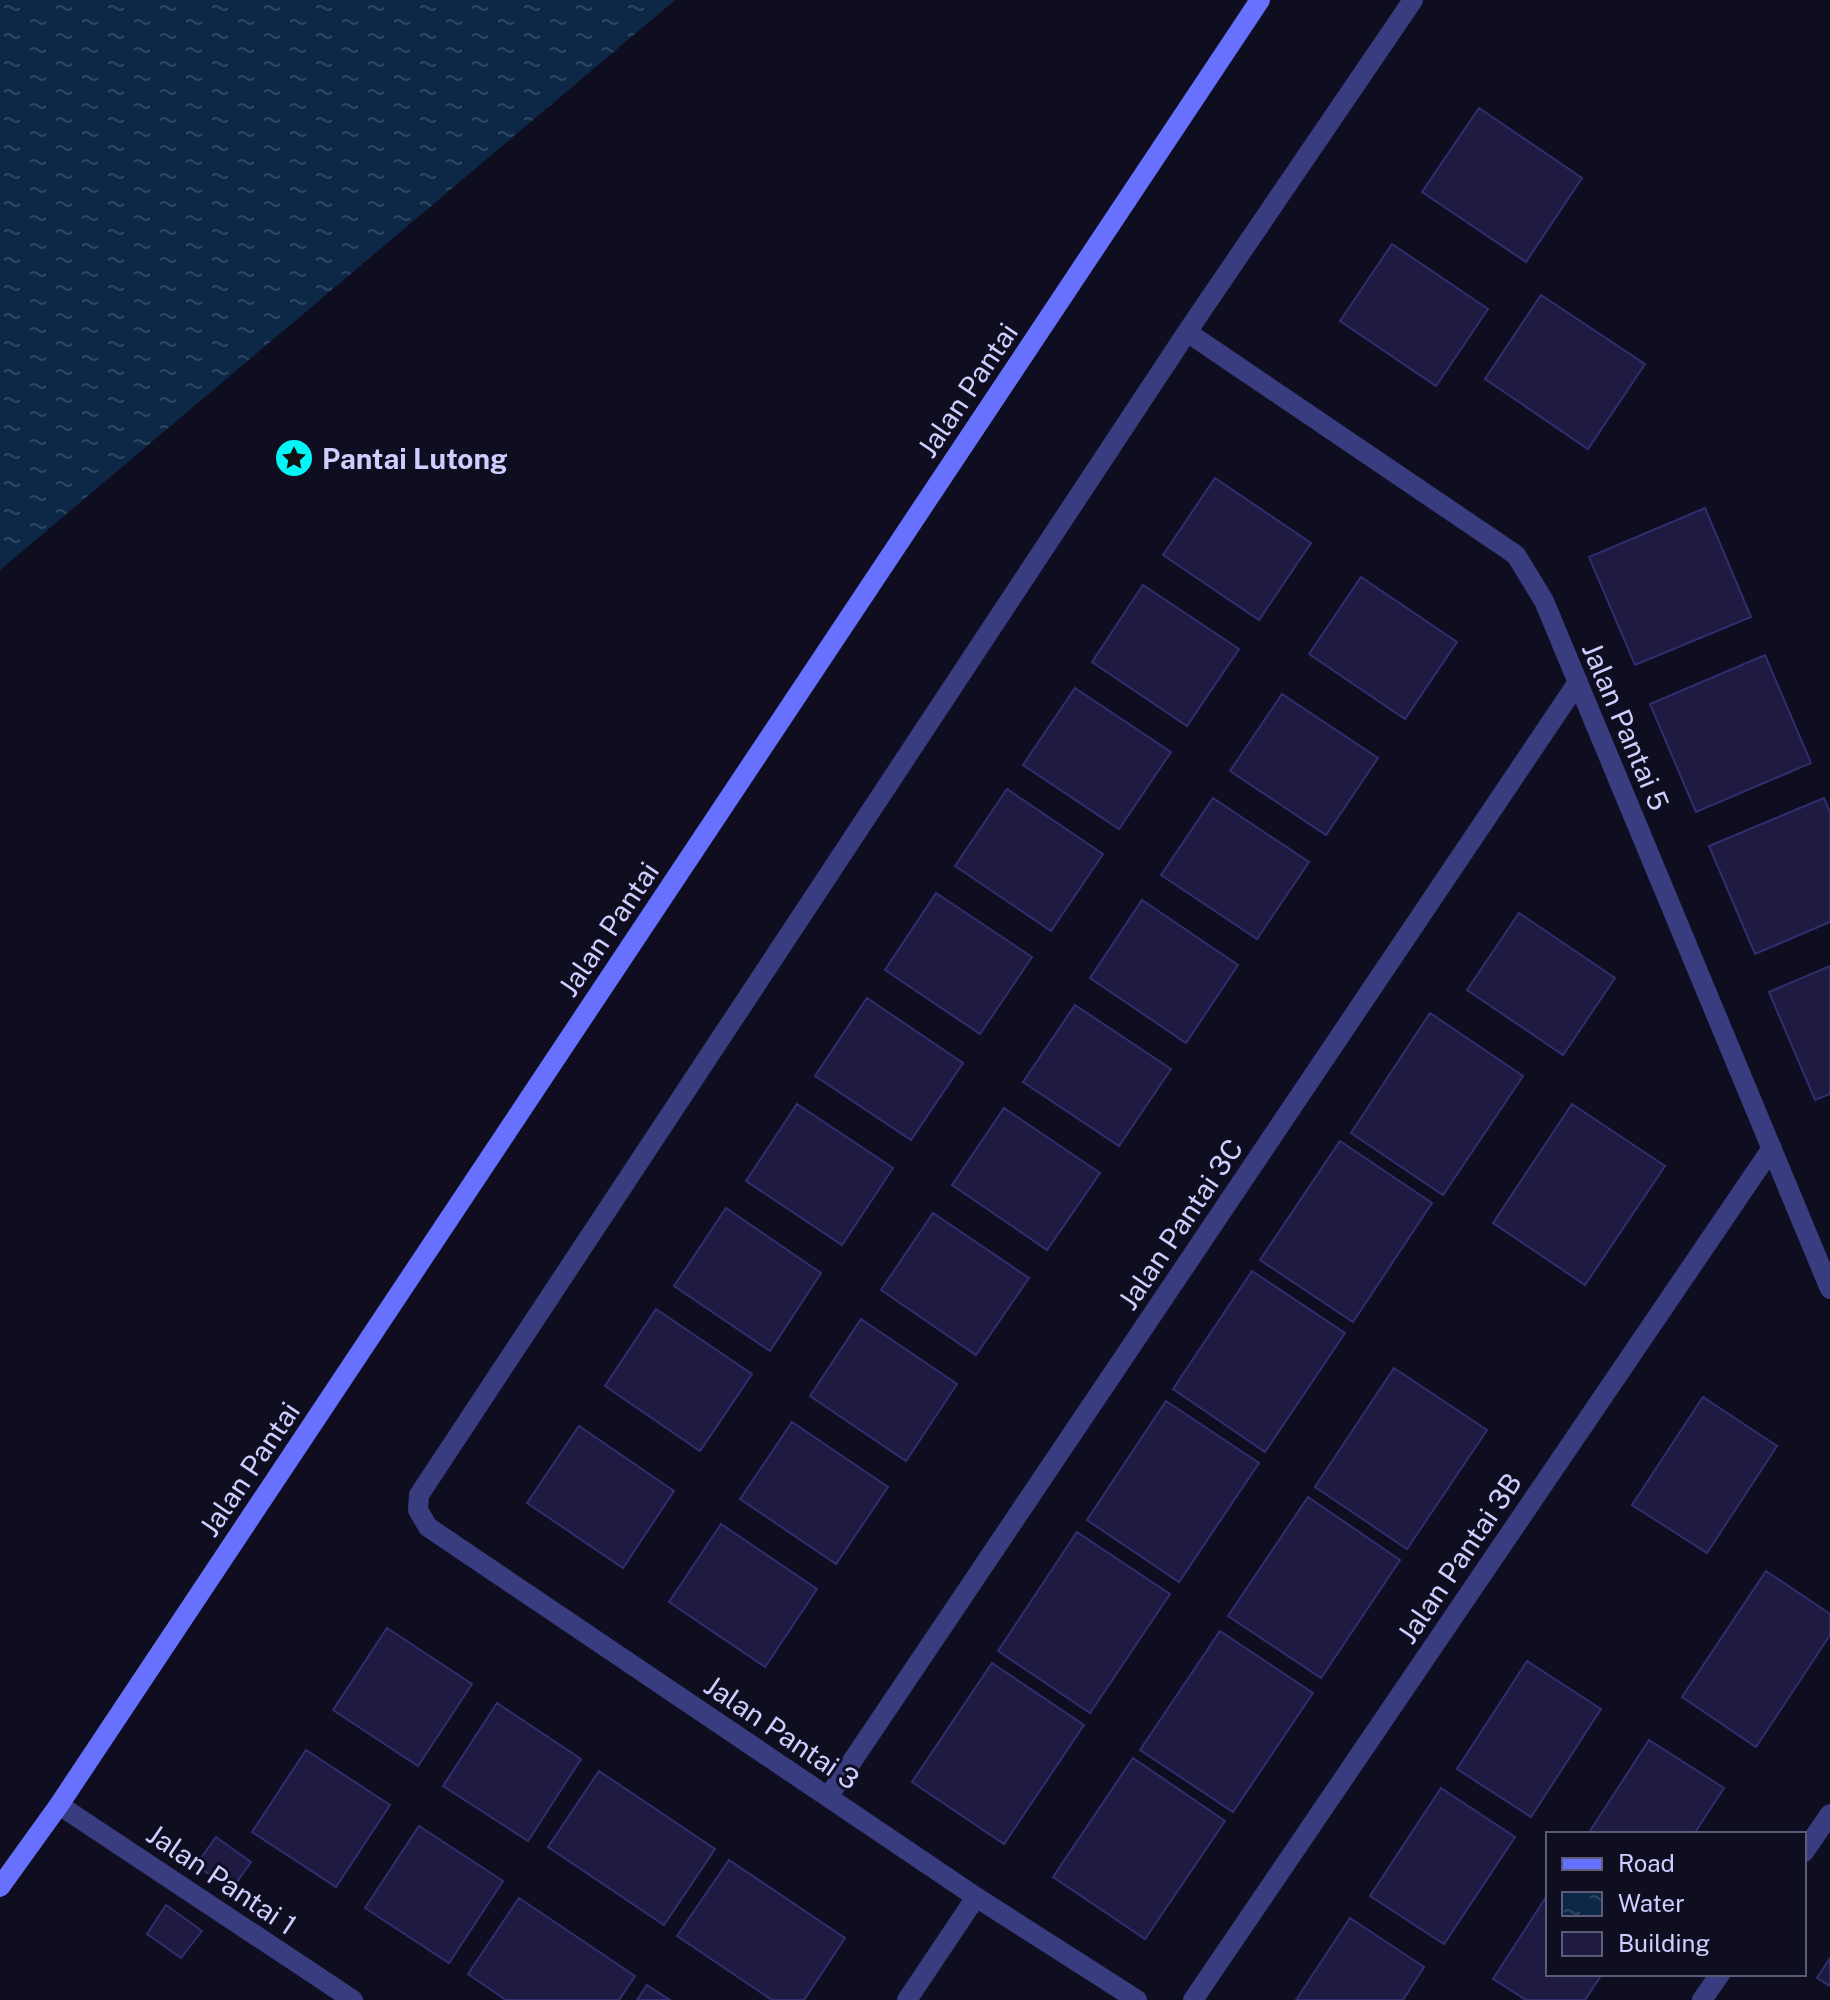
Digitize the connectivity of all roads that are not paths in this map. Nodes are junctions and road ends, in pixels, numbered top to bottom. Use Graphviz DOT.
graph roads {
  1 [pos="1260,0"];
  2 [pos="1413,0"];
  3 [pos="1187,332"];
  4 [pos="1578,682"];
  5 [pos="1772,1148"];
  6 [pos="1830,1289"];
  7 [pos="828,1797"];
  8 [pos="59,1805"];
  9 [pos="1830,1814"];
  10 [pos="1806,1849"];
  11 [pos="0,1887"];
  12 [pos="976,1897"];
  13 [pos="1719,1976"];
  14 [pos="353,2000"];
  15 [pos="907,2000"];
  16 [pos="1137,2000"];
  17 [pos="1193,2000"];
  18 [pos="1702,2000"];
  1 -- 8 [label="street, Jalan Pantai"];
  2 -- 3 [label="street"];
  3 -- 4 [label="street, Jalan Pantai 5"];
  3 -- 7 [label="street, Jalan Pantai 3"];
  4 -- 5 [label="street, Jalan Pantai 5"];
  4 -- 7 [label="street, Jalan Pantai 3C"];
  5 -- 6 [label="street, Jalan Pantai 5"];
  5 -- 17 [label="street, Jalan Pantai 3B"];
  7 -- 12 [label="street, Jalan Pantai 3"];
  8 -- 11 [label="street, Jalan Pantai"];
  8 -- 14 [label="street, Jalan Pantai 1"];
  9 -- 10 [label="street"];
  12 -- 15 [label="street"];
  12 -- 16 [label="street, Jalan Pantai 3"];
  13 -- 18 [label="street"];
}
